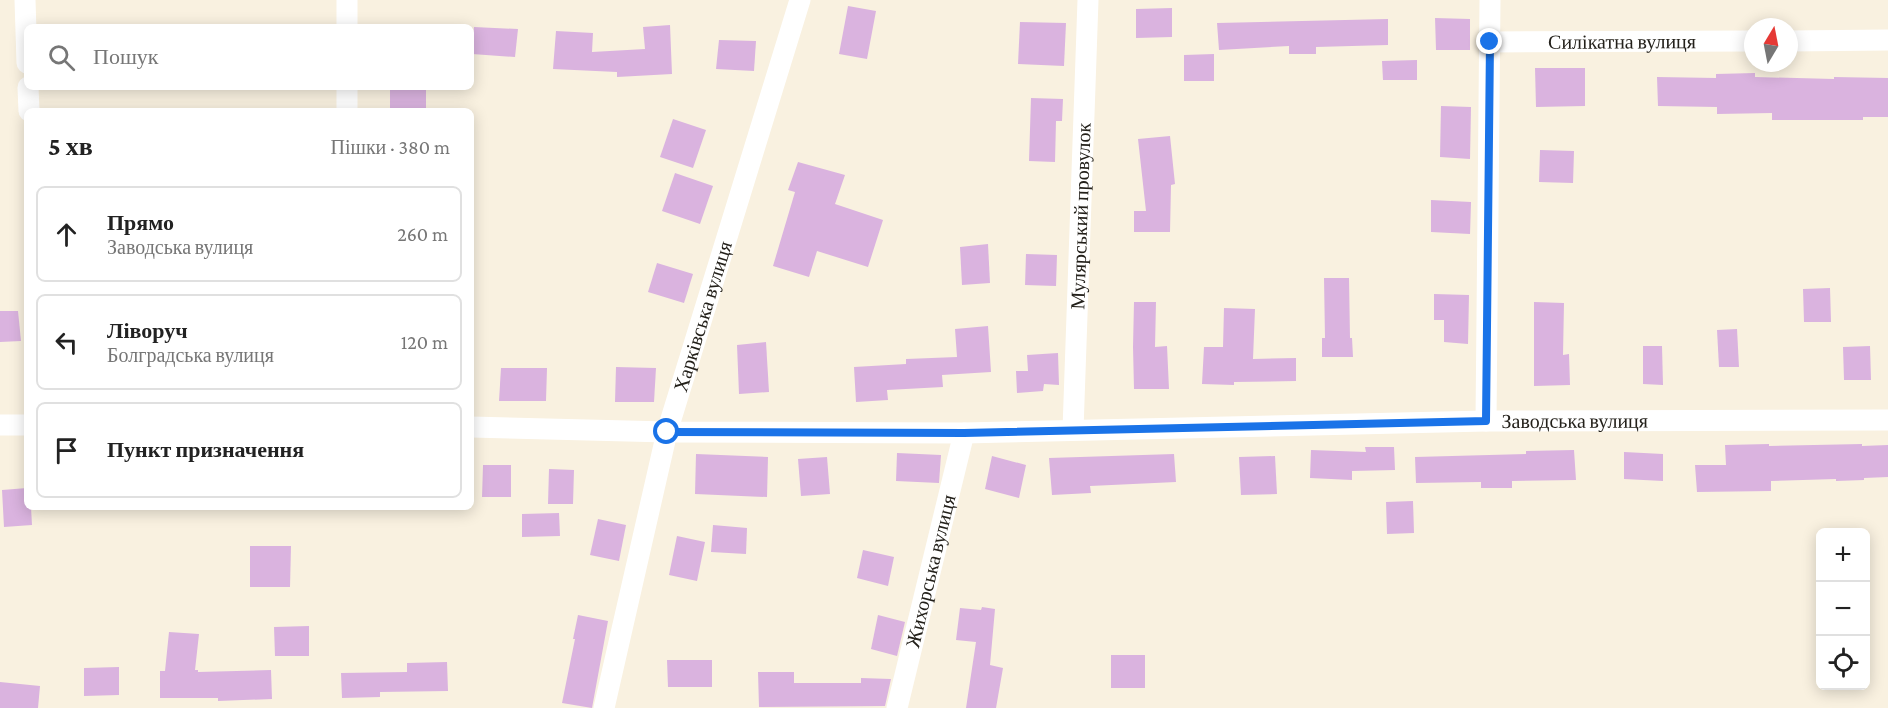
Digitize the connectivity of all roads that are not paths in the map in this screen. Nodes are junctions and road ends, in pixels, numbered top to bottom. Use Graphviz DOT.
graph roads {
  1 [pos="25,0"];
  2 [pos="347,0"];
  3 [pos="800,0"];
  4 [pos="1088,0"];
  5 [pos="1490,0"];
  6 [pos="26,24"];
  7 [pos="347,24"];
  8 [pos="1888,40"];
  9 [pos="1744,41"];
  10 [pos="1798,41"];
  11 [pos="1490,42"];
  12 [pos="28,90"];
  13 [pos="347,90"];
  14 [pos="28,108"];
  15 [pos="347,108"];
  16 [pos="1888,420"];
  17 [pos="1486,421"];
  18 [pos="0,425"];
  19 [pos="24,425"];
  20 [pos="474,427"];
  21 [pos="1073,430"];
  22 [pos="667,432"];
  23 [pos="964,433"];
  24 [pos="603,708"];
  25 [pos="897,708"];
  1 -- 6 [label="street"];
  2 -- 7 [label="street"];
  3 -- 22 [label="street, Харківська вулиця"];
  4 -- 21 [label="street, Мулярський провулок"];
  5 -- 11 [label="street"];
  8 -- 10 [label="street"];
  9 -- 11 [label="street, Силікатна вулиця"];
  11 -- 17 [label="street"];
  12 -- 14 [label="street"];
  13 -- 15 [label="street"];
  16 -- 17 [label="street, Заводська вулиця"];
  17 -- 21 [label="street, Заводська вулиця"];
  18 -- 19 [label="street"];
  20 -- 22 [label="street, Заводська вулиця"];
  21 -- 23 [label="street, Заводська вулиця"];
  22 -- 23 [label="street, Заводська вулиця"];
  22 -- 24 [label="street, Харківська вулиця"];
  23 -- 25 [label="street, Жихорська вулиця"];
}
